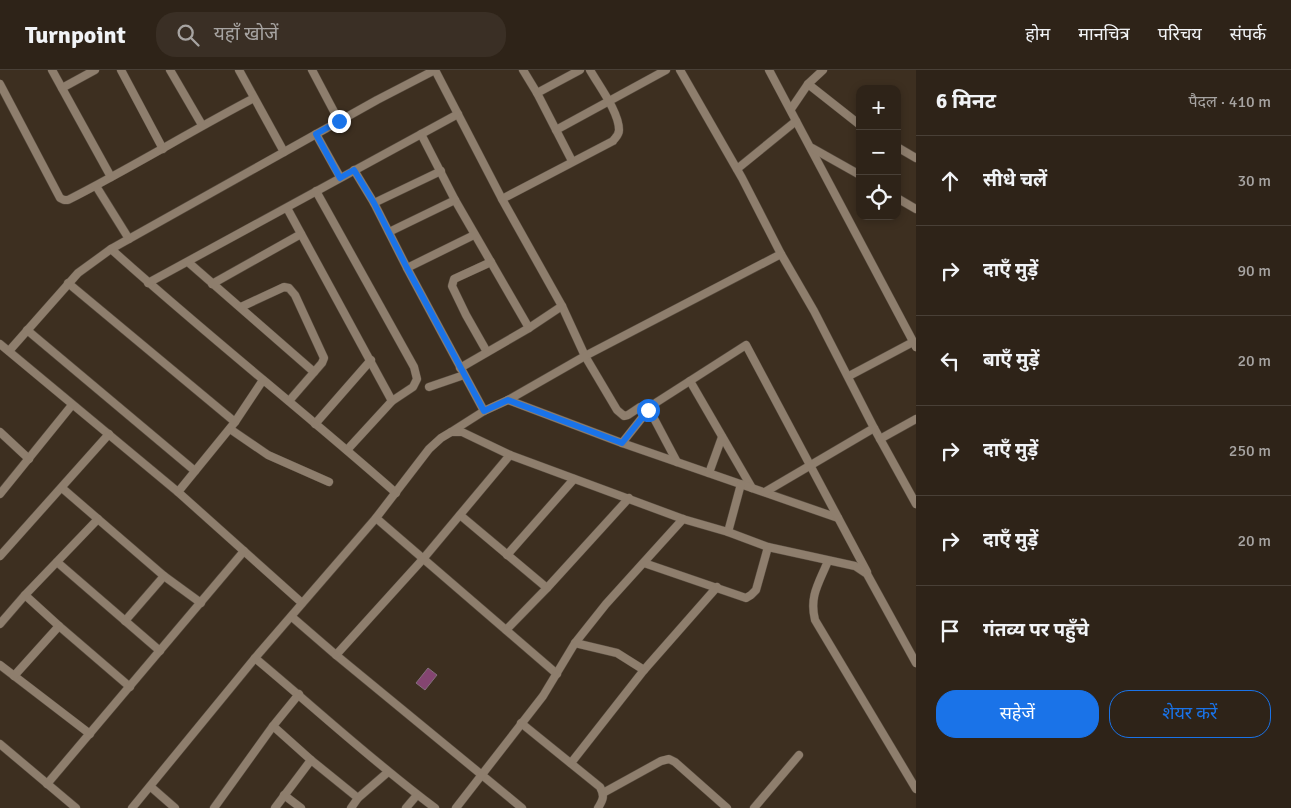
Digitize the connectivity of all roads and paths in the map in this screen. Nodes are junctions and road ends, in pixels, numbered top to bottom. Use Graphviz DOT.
graph roads {
  1 [pos="52,70"];
  2 [pos="95,70"];
  3 [pos="121,70"];
  4 [pos="170,70"];
  5 [pos="239,70"];
  6 [pos="312,70"];
  7 [pos="435,70"];
  8 [pos="523,70"];
  9 [pos="580,70"];
  10 [pos="590,70"];
  11 [pos="666,70"];
  12 [pos="680,70"];
  13 [pos="769,70"];
  14 [pos="823,70"];
  15 [pos="0,84"];
  16 [pos="808,84"];
  17 [pos="62,88"];
  18 [pos="537,93"];
  19 [pos="254,98"];
  20 [pos="608,102"];
  21 [pos="791,109"];
  22 [pos="458,114"];
  23 [pos="339,121"];
  24 [pos="796,121"];
  25 [pos="856,122"];
  26 [pos="202,125"];
  27 [pos="556,130"];
  28 [pos="316,134"];
  29 [pos="421,134"];
  30 [pos="811,148"];
  31 [pos="163,149"];
  32 [pos="901,149"];
  33 [pos="284,152"];
  34 [pos="916,158"];
  35 [pos="572,161"];
  36 [pos="737,169"];
  37 [pos="354,170"];
  38 [pos="441,171"];
  39 [pos="858,175"];
  40 [pos="111,177"];
  41 [pos="340,178"];
  42 [pos="96,186"];
  43 [pos="316,191"];
  44 [pos="502,199"];
  45 [pos="455,200"];
  46 [pos="901,200"];
  47 [pos="374,203"];
  48 [pos="287,208"];
  49 [pos="916,209"];
  50 [pos="389,232"];
  51 [pos="301,234"];
  52 [pos="474,235"];
  53 [pos="129,239"];
  54 [pos="111,249"];
  55 [pos="781,254"];
  56 [pos="188,262"];
  57 [pos="490,262"];
  58 [pos="407,268"];
  59 [pos="68,283"];
  60 [pos="148,283"];
  61 [pos="212,284"];
  62 [pos="562,306"];
  63 [pos="241,308"];
  64 [pos="529,328"];
  65 [pos="27,330"];
  66 [pos="0,344"];
  67 [pos="915,346"];
  68 [pos="9,351"];
  69 [pos="487,352"];
  70 [pos="584,356"];
  71 [pos="372,360"];
  72 [pos="462,371"];
  73 [pos="314,372"];
  74 [pos="848,376"];
  75 [pos="263,380"];
  76 [pos="690,381"];
  77 [pos="429,387"];
  78 [pos="508,400"];
  79 [pos="289,401"];
  80 [pos="392,401"];
  81 [pos="72,406"];
  82 [pos="648,410"];
  83 [pos="484,411"];
  84 [pos="916,419"];
  85 [pos="235,422"];
  86 [pos="315,424"];
  87 [pos="874,428"];
  88 [pos="230,429"];
  89 [pos="452,432"];
  90 [pos="0,433"];
  91 [pos="109,434"];
  92 [pos="722,437"];
  93 [pos="880,439"];
  94 [pos="622,443"];
  95 [pos="347,450"];
  96 [pos="510,455"];
  97 [pos="29,459"];
  98 [pos="677,462"];
  99 [pos="809,464"];
  100 [pos="195,471"];
  101 [pos="709,473"];
  102 [pos="574,480"];
  103 [pos="330,482"];
  104 [pos="741,484"];
  105 [pos="62,488"];
  106 [pos="752,488"];
  107 [pos="178,492"];
  108 [pos="765,492"];
  109 [pos="396,493"];
  110 [pos="0,494"];
  111 [pos="629,498"];
  112 [pos="915,501"];
  113 [pos="460,515"];
  114 [pos="376,518"];
  115 [pos="838,518"];
  116 [pos="98,519"];
  117 [pos="683,519"];
  118 [pos="728,532"];
  119 [pos="768,547"];
  120 [pos="244,551"];
  121 [pos="507,555"];
  122 [pos="0,556"];
  123 [pos="423,559"];
  124 [pos="828,561"];
  125 [pos="57,562"];
  126 [pos="644,563"];
  127 [pos="868,574"];
  128 [pos="164,576"];
  129 [pos="717,587"];
  130 [pos="547,588"];
  131 [pos="25,595"];
  132 [pos="201,603"];
  133 [pos="302,603"];
  134 [pos="292,617"];
  135 [pos="125,622"];
  136 [pos="0,624"];
  137 [pos="59,626"];
  138 [pos="506,630"];
  139 [pos="574,643"];
  140 [pos="160,652"];
  141 [pos="336,655"];
  142 [pos="255,658"];
  143 [pos="916,663"];
  144 [pos="0,665"];
  145 [pos="644,670"];
  146 [pos="557,674"];
  147 [pos="14,676"];
  148 [pos="130,687"];
  149 [pos="299,694"];
  150 [pos="521,723"];
  151 [pos="273,726"];
  152 [pos="90,734"];
  153 [pos="0,744"];
  154 [pos="799,755"];
  155 [pos="311,760"];
  156 [pos="571,763"];
  157 [pos="388,772"];
  158 [pos="482,776"];
  159 [pos="47,784"];
  160 [pos="151,786"];
  161 [pos="916,789"];
  162 [pos="603,793"];
  163 [pos="284,795"];
  164 [pos="417,795"];
  165 [pos="358,798"];
  166 [pos="76,808"];
  167 [pos="132,808"];
  168 [pos="175,808"];
  169 [pos="214,808"];
  170 [pos="275,808"];
  171 [pos="301,808"];
  172 [pos="351,808"];
  173 [pos="406,808"];
  174 [pos="435,808"];
  175 [pos="456,808"];
  176 [pos="522,808"];
  177 [pos="598,808"];
  178 [pos="727,808"];
  179 [pos="754,808"];
  1 -- 17 [label="street"];
  2 -- 17 [label="street"];
  3 -- 31 [label="street"];
  4 -- 26 [label="street"];
  5 -- 19 [label="street"];
  6 -- 23 [label="street"];
  7 -- 22 [label="street"];
  7 -- 23 [label="street"];
  8 -- 18 [label="street"];
  9 -- 18 [label="street"];
  10 -- 20 [label="street"];
  11 -- 20 [label="street"];
  12 -- 36 [label="street"];
  13 -- 21 [label="street"];
  14 -- 16 [label="street"];
  15 -- 42 [label="street"];
  16 -- 21 [label="street"];
  16 -- 25 [label="street"];
  17 -- 40 [label="street"];
  18 -- 27 [label="street"];
  19 -- 26 [label="street"];
  19 -- 33 [label="street"];
  20 -- 27 [label="street"];
  20 -- 35 [label="street"];
  21 -- 24 [label="street"];
  22 -- 29 [label="street"];
  22 -- 44 [label="street"];
  23 -- 28 [label="street"];
  24 -- 30 [label="street"];
  24 -- 36 [label="street"];
  26 -- 31 [label="street"];
  27 -- 35 [label="street"];
  28 -- 33 [label="street"];
  28 -- 41 [label="street"];
  29 -- 37 [label="street"];
  29 -- 38 [label="street"];
  30 -- 39 [label="street"];
  30 -- 67 [label="street"];
  31 -- 40 [label="street"];
  32 -- 34 [label="street"];
  33 -- 53 [label="street"];
  35 -- 44 [label="street"];
  36 -- 55 [label="street"];
  37 -- 41 [label="street"];
  37 -- 47 [label="street"];
  38 -- 45 [label="street"];
  38 -- 47 [label="street"];
  40 -- 42 [label="street"];
  41 -- 43 [label="street"];
  42 -- 53 [label="street"];
  43 -- 48 [label="street"];
  43 -- 80 [label="street"];
  44 -- 62 [label="street"];
  45 -- 50 [label="street"];
  45 -- 52 [label="street"];
  46 -- 49 [label="street"];
  47 -- 50 [label="street"];
  48 -- 51 [label="street"];
  48 -- 56 [label="street"];
  50 -- 58 [label="street"];
  51 -- 61 [label="street"];
  51 -- 71 [label="street"];
  52 -- 57 [label="street"];
  52 -- 58 [label="street"];
  53 -- 54 [label="street"];
  54 -- 59 [label="street"];
  54 -- 60 [label="street"];
  55 -- 70 [label="street"];
  55 -- 74 [label="street"];
  56 -- 60 [label="street"];
  56 -- 61 [label="street"];
  57 -- 64 [label="street"];
  57 -- 69 [label="street"];
  58 -- 72 [label="street"];
  59 -- 65 [label="street"];
  59 -- 85 [label="street"];
  60 -- 75 [label="street"];
  61 -- 63 [label="street"];
  62 -- 64 [label="street"];
  62 -- 70 [label="street"];
  63 -- 73 [label="street"];
  63 -- 73 [label="street"];
  64 -- 69 [label="street"];
  65 -- 68 [label="street"];
  65 -- 100 [label="street"];
  66 -- 68 [label="street"];
  67 -- 74 [label="street"];
  68 -- 81 [label="street"];
  69 -- 72 [label="street"];
  70 -- 78 [label="street"];
  70 -- 82 [label="street"];
  71 -- 80 [label="street"];
  71 -- 86 [label="street"];
  72 -- 77 [label="street"];
  72 -- 83 [label="street"];
  73 -- 79 [label="street"];
  74 -- 87 [label="street"];
  75 -- 79 [label="street"];
  75 -- 85 [label="street"];
  76 -- 82 [label="street"];
  76 -- 92 [label="street"];
  76 -- 99 [label="street"];
  78 -- 83 [label="street"];
  78 -- 94 [label="street"];
  79 -- 86 [label="street"];
  80 -- 95 [label="street"];
  81 -- 91 [label="street"];
  81 -- 97 [label="street"];
  82 -- 94 [label="street"];
  82 -- 98 [label="street"];
  83 -- 89 [label="street"];
  84 -- 93 [label="street"];
  85 -- 88 [label="street"];
  86 -- 95 [label="street"];
  87 -- 93 [label="street"];
  87 -- 99 [label="street"];
  88 -- 100 [label="street"];
  88 -- 103 [label="street"];
  89 -- 96 [label="street"];
  89 -- 109 [label="street"];
  90 -- 97 [label="street"];
  91 -- 105 [label="street"];
  91 -- 107 [label="street"];
  92 -- 101 [label="street"];
  92 -- 106 [label="street"];
  93 -- 112 [label="street"];
  94 -- 98 [label="street"];
  95 -- 109 [label="street"];
  96 -- 102 [label="street"];
  96 -- 113 [label="street"];
  97 -- 110 [label="street"];
  98 -- 101 [label="street"];
  99 -- 108 [label="street"];
  99 -- 115 [label="street"];
  100 -- 107 [label="street"];
  101 -- 104 [label="street"];
  102 -- 111 [label="street"];
  102 -- 121 [label="street"];
  104 -- 106 [label="street"];
  104 -- 118 [label="street"];
  105 -- 116 [label="street"];
  105 -- 122 [label="street"];
  106 -- 108 [label="street"];
  107 -- 120 [label="street"];
  108 -- 115 [label="street"];
  109 -- 114 [label="street"];
  111 -- 117 [label="street"];
  111 -- 130 [label="street"];
  113 -- 121 [label="street"];
  113 -- 123 [label="street"];
  114 -- 123 [label="street"];
  114 -- 133 [label="street"];
  115 -- 127 [label="street"];
  116 -- 125 [label="street"];
  116 -- 128 [label="street"];
  117 -- 118 [label="street"];
  117 -- 126 [label="street"];
  118 -- 119 [label="street"];
  119 -- 124 [label="street"];
  119 -- 129 [label="street"];
  120 -- 132 [label="street"];
  120 -- 133 [label="street"];
  121 -- 130 [label="street"];
  123 -- 138 [label="street"];
  123 -- 141 [label="street"];
  124 -- 127 [label="street"];
  124 -- 161 [label="street"];
  125 -- 131 [label="street"];
  125 -- 135 [label="street"];
  126 -- 129 [label="street"];
  126 -- 139 [label="street"];
  127 -- 143 [label="street"];
  128 -- 132 [label="street"];
  128 -- 135 [label="street"];
  129 -- 145 [label="street"];
  130 -- 138 [label="street"];
  131 -- 136 [label="street"];
  131 -- 137 [label="street"];
  132 -- 140 [label="street"];
  133 -- 134 [label="street"];
  134 -- 141 [label="street"];
  134 -- 142 [label="street"];
  135 -- 140 [label="street"];
  137 -- 147 [label="street"];
  137 -- 148 [label="street"];
  138 -- 146 [label="street"];
  139 -- 145 [label="street"];
  139 -- 146 [label="street"];
  140 -- 148 [label="street"];
  141 -- 158 [label="street"];
  142 -- 149 [label="street"];
  142 -- 160 [label="street"];
  144 -- 147 [label="street"];
  145 -- 156 [label="street"];
  146 -- 150 [label="street"];
  147 -- 152 [label="street"];
  148 -- 152 [label="street"];
  149 -- 151 [label="street"];
  149 -- 157 [label="street"];
  150 -- 156 [label="street"];
  150 -- 158 [label="street"];
  151 -- 155 [label="street"];
  151 -- 169 [label="street"];
  152 -- 159 [label="street"];
  153 -- 159 [label="street"];
  154 -- 179 [label="street"];
  155 -- 163 [label="street"];
  155 -- 165 [label="street"];
  156 -- 162 [label="street"];
  157 -- 164 [label="street"];
  157 -- 165 [label="street"];
  158 -- 175 [label="street"];
  158 -- 176 [label="street"];
  159 -- 166 [label="street"];
  160 -- 167 [label="street"];
  160 -- 168 [label="street"];
  162 -- 177 [label="street"];
  162 -- 178 [label="street"];
  163 -- 170 [label="street"];
  163 -- 171 [label="street"];
  164 -- 173 [label="street"];
  164 -- 174 [label="street"];
  165 -- 172 [label="street"];
}
